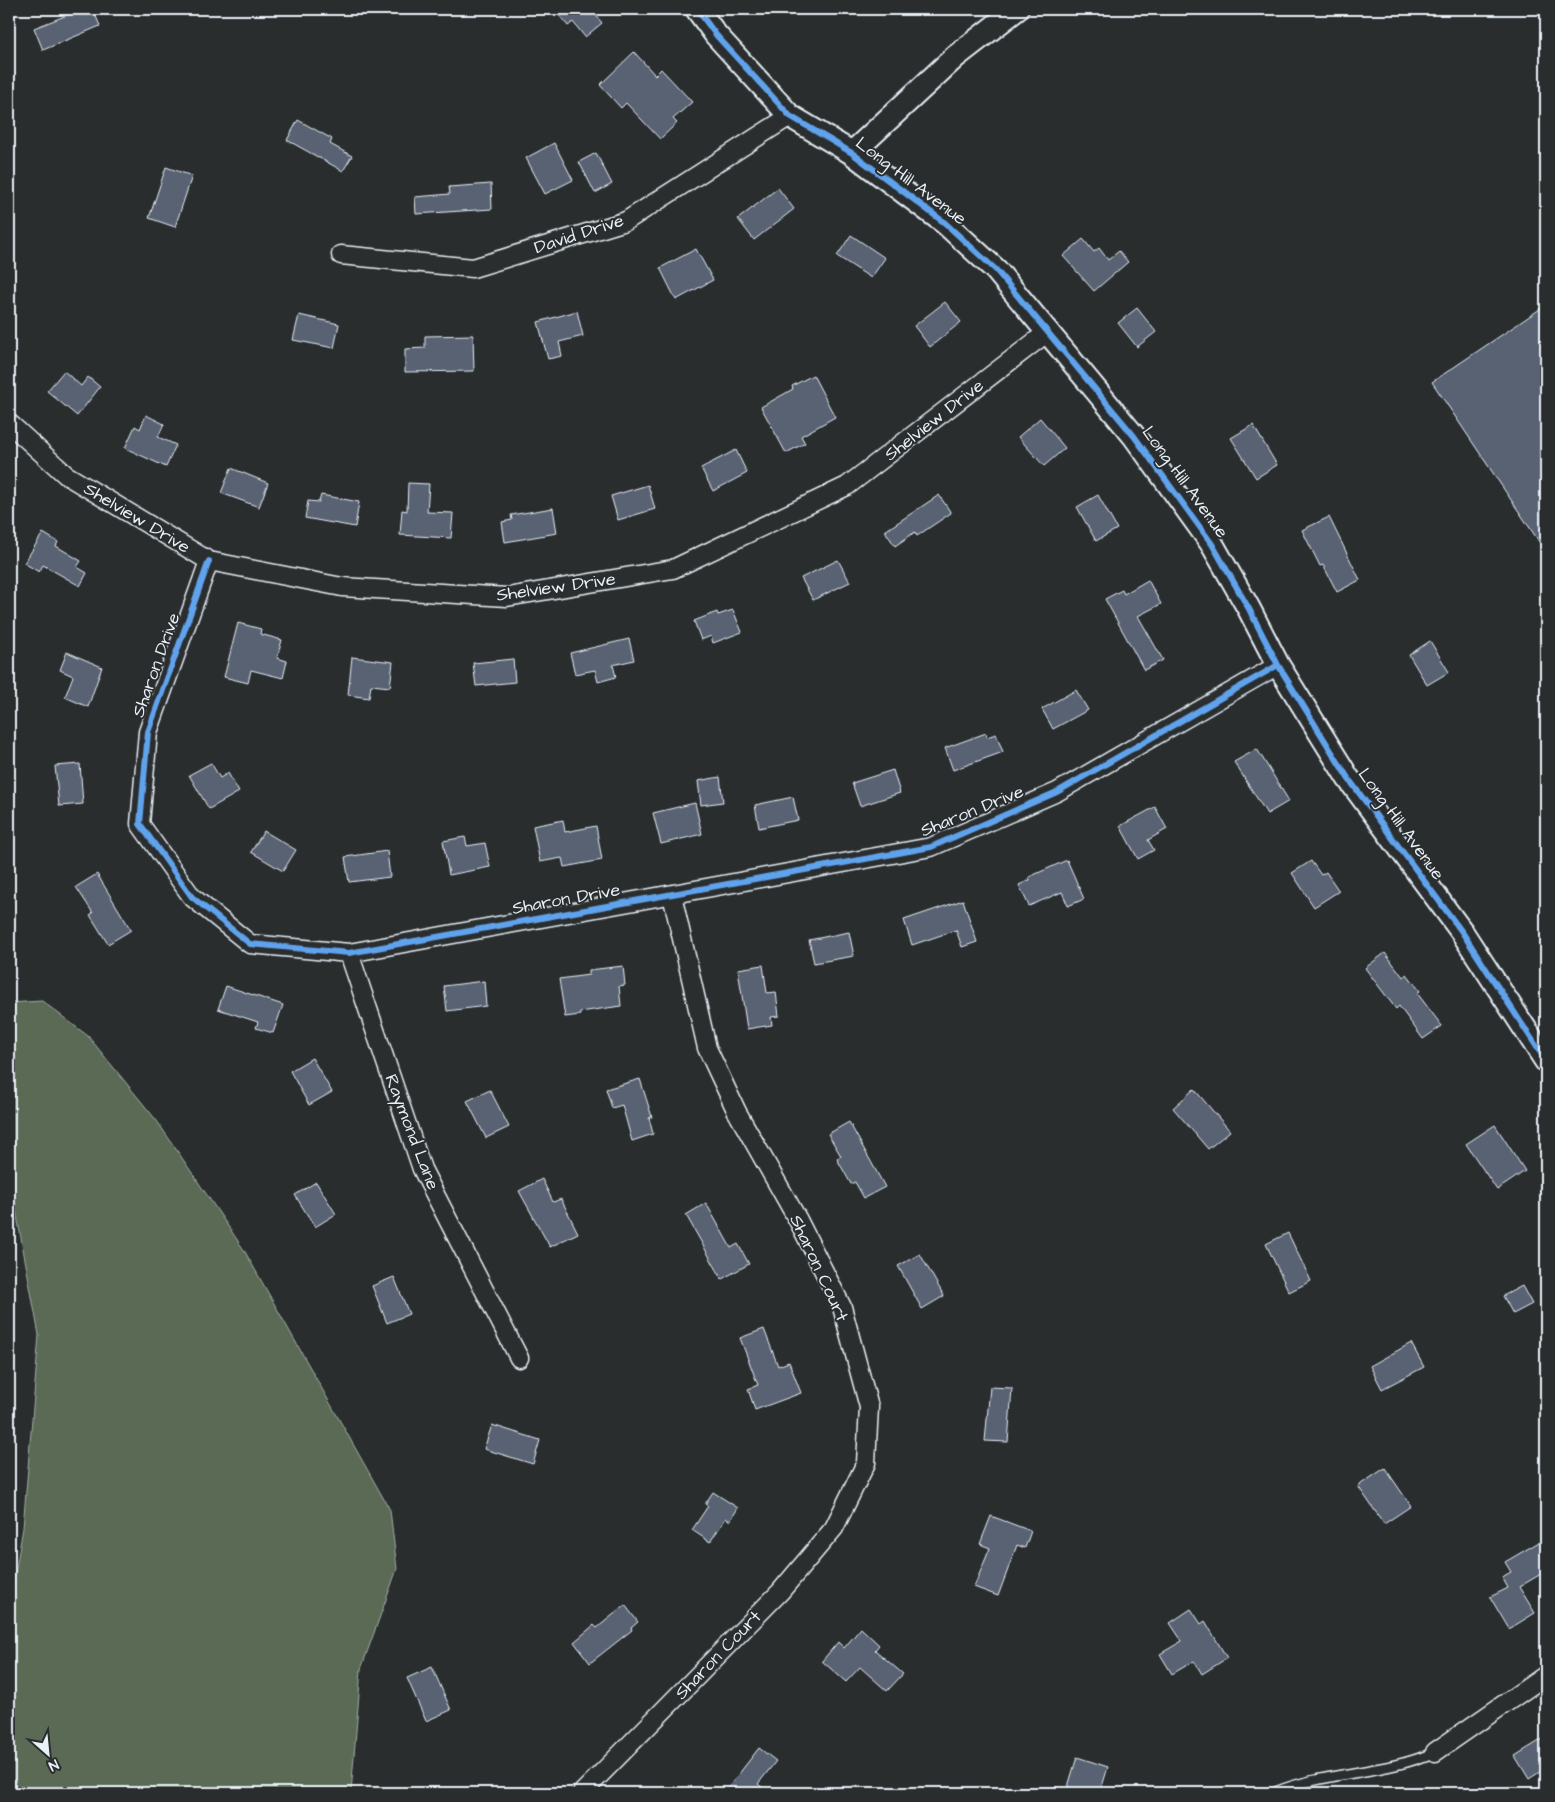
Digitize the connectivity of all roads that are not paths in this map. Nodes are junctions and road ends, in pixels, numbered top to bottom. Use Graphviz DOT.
graph roads {
  1 [pos="697,9"];
  2 [pos="1017,9"];
  3 [pos="790,116"];
  4 [pos="852,153"];
  5 [pos="341,255"];
  6 [pos="1049,331"];
  7 [pos="9,423"];
  8 [pos="209,561"];
  9 [pos="1278,665"];
  10 [pos="672,895"];
  11 [pos="349,953"];
  12 [pos="1546,1061"];
  13 [pos="518,1358"];
  14 [pos="1546,1675"];
  15 [pos="1435,1752"];
  16 [pos="582,1793"];
  17 [pos="1273,1793"];
  1 -- 3 [label="street, Long Hill Avenue"];
  2 -- 4 [label="street"];
  3 -- 4 [label="street, Long Hill Avenue"];
  3 -- 5 [label="street, David Drive"];
  4 -- 6 [label="street, Long Hill Avenue"];
  6 -- 8 [label="street, Shelview Drive"];
  6 -- 9 [label="street, Long Hill Avenue"];
  7 -- 8 [label="street, Shelview Drive"];
  8 -- 11 [label="street, Sharon Drive"];
  9 -- 10 [label="street, Sharon Drive"];
  9 -- 12 [label="street, Long Hill Avenue"];
  10 -- 11 [label="street, Sharon Drive"];
  10 -- 16 [label="street, Sharon Court"];
  11 -- 13 [label="street, Raymond Lane"];
  14 -- 15 [label="street"];
  15 -- 17 [label="lane"];
}
